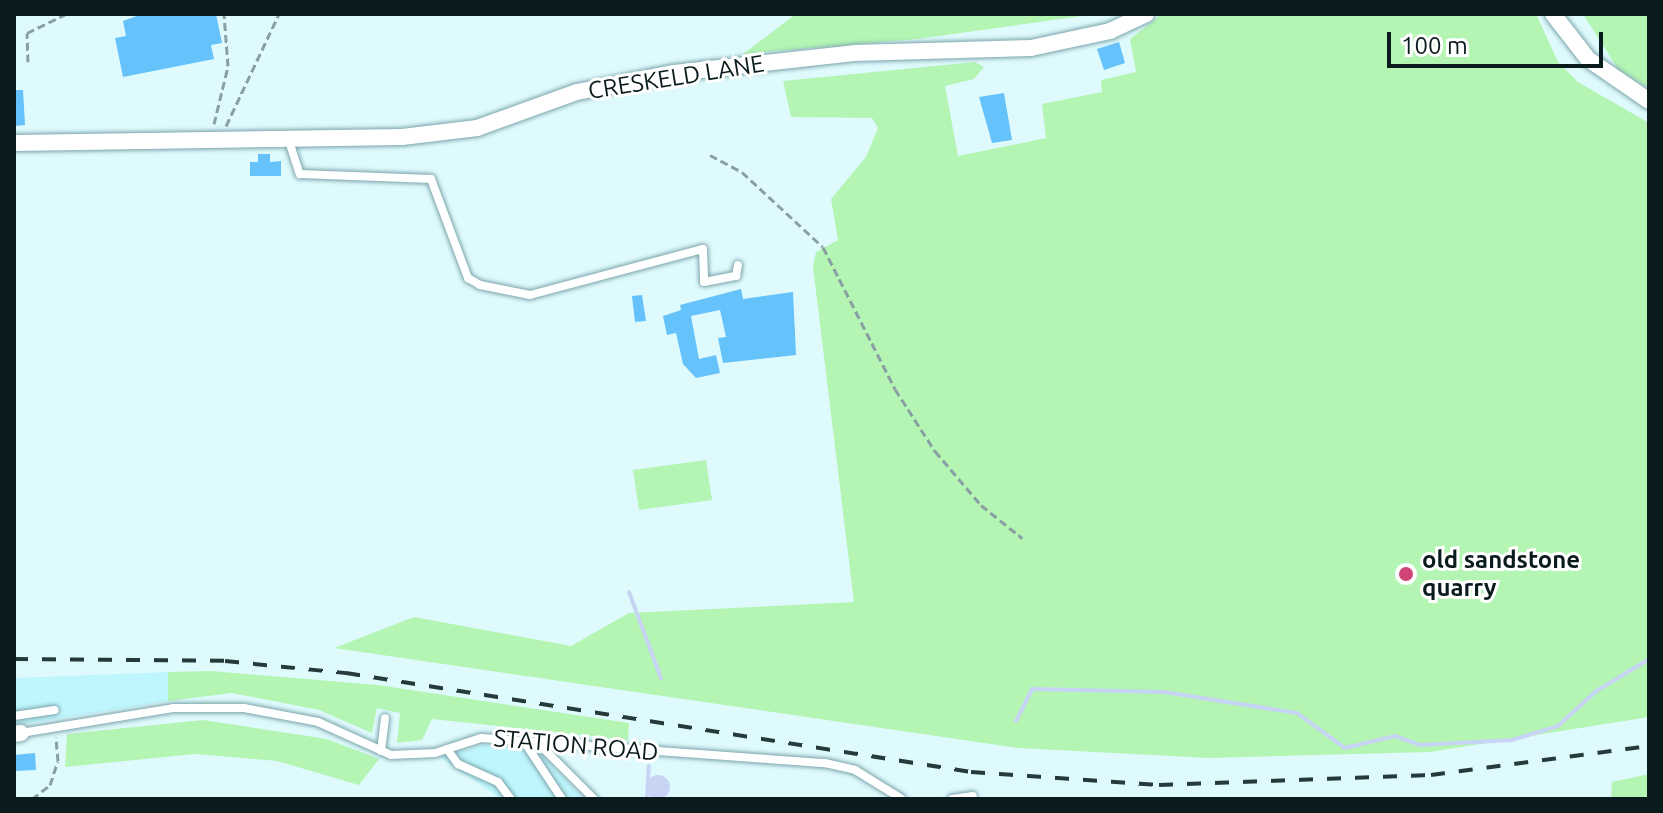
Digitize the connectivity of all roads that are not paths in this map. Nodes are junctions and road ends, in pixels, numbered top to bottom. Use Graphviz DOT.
graph roads {
  1 [pos="1146,14"];
  2 [pos="1553,14"];
  3 [pos="1649,101"];
  4 [pos="288,137"];
  5 [pos="14,143"];
  6 [pos="738,265"];
  7 [pos="55,710"];
  8 [pos="14,716"];
  9 [pos="385,718"];
  10 [pos="17,734"];
  11 [pos="525,743"];
  12 [pos="541,745"];
  13 [pos="447,749"];
  14 [pos="381,751"];
  15 [pos="973,796"];
  16 [pos="511,799"];
  17 [pos="562,799"];
  18 [pos="594,799"];
  19 [pos="902,799"];
  20 [pos="952,799"];
  1 -- 4 [label="street, CRESKELD LANE"];
  2 -- 3 [label="street"];
  4 -- 5 [label="street, CRESKELD LANE"];
  4 -- 6 [label="lane"];
  7 -- 8 [label="lane"];
  9 -- 14 [label="lane"];
  10 -- 14 [label="lane, STATION ROAD"];
  11 -- 12 [label="lane, STATION ROAD"];
  11 -- 13 [label="lane, STATION ROAD"];
  11 -- 17 [label="lane"];
  12 -- 18 [label="lane"];
  12 -- 19 [label="lane, STATION ROAD"];
  13 -- 14 [label="lane, STATION ROAD"];
  13 -- 16 [label="lane"];
  15 -- 20 [label="lane"];
}
